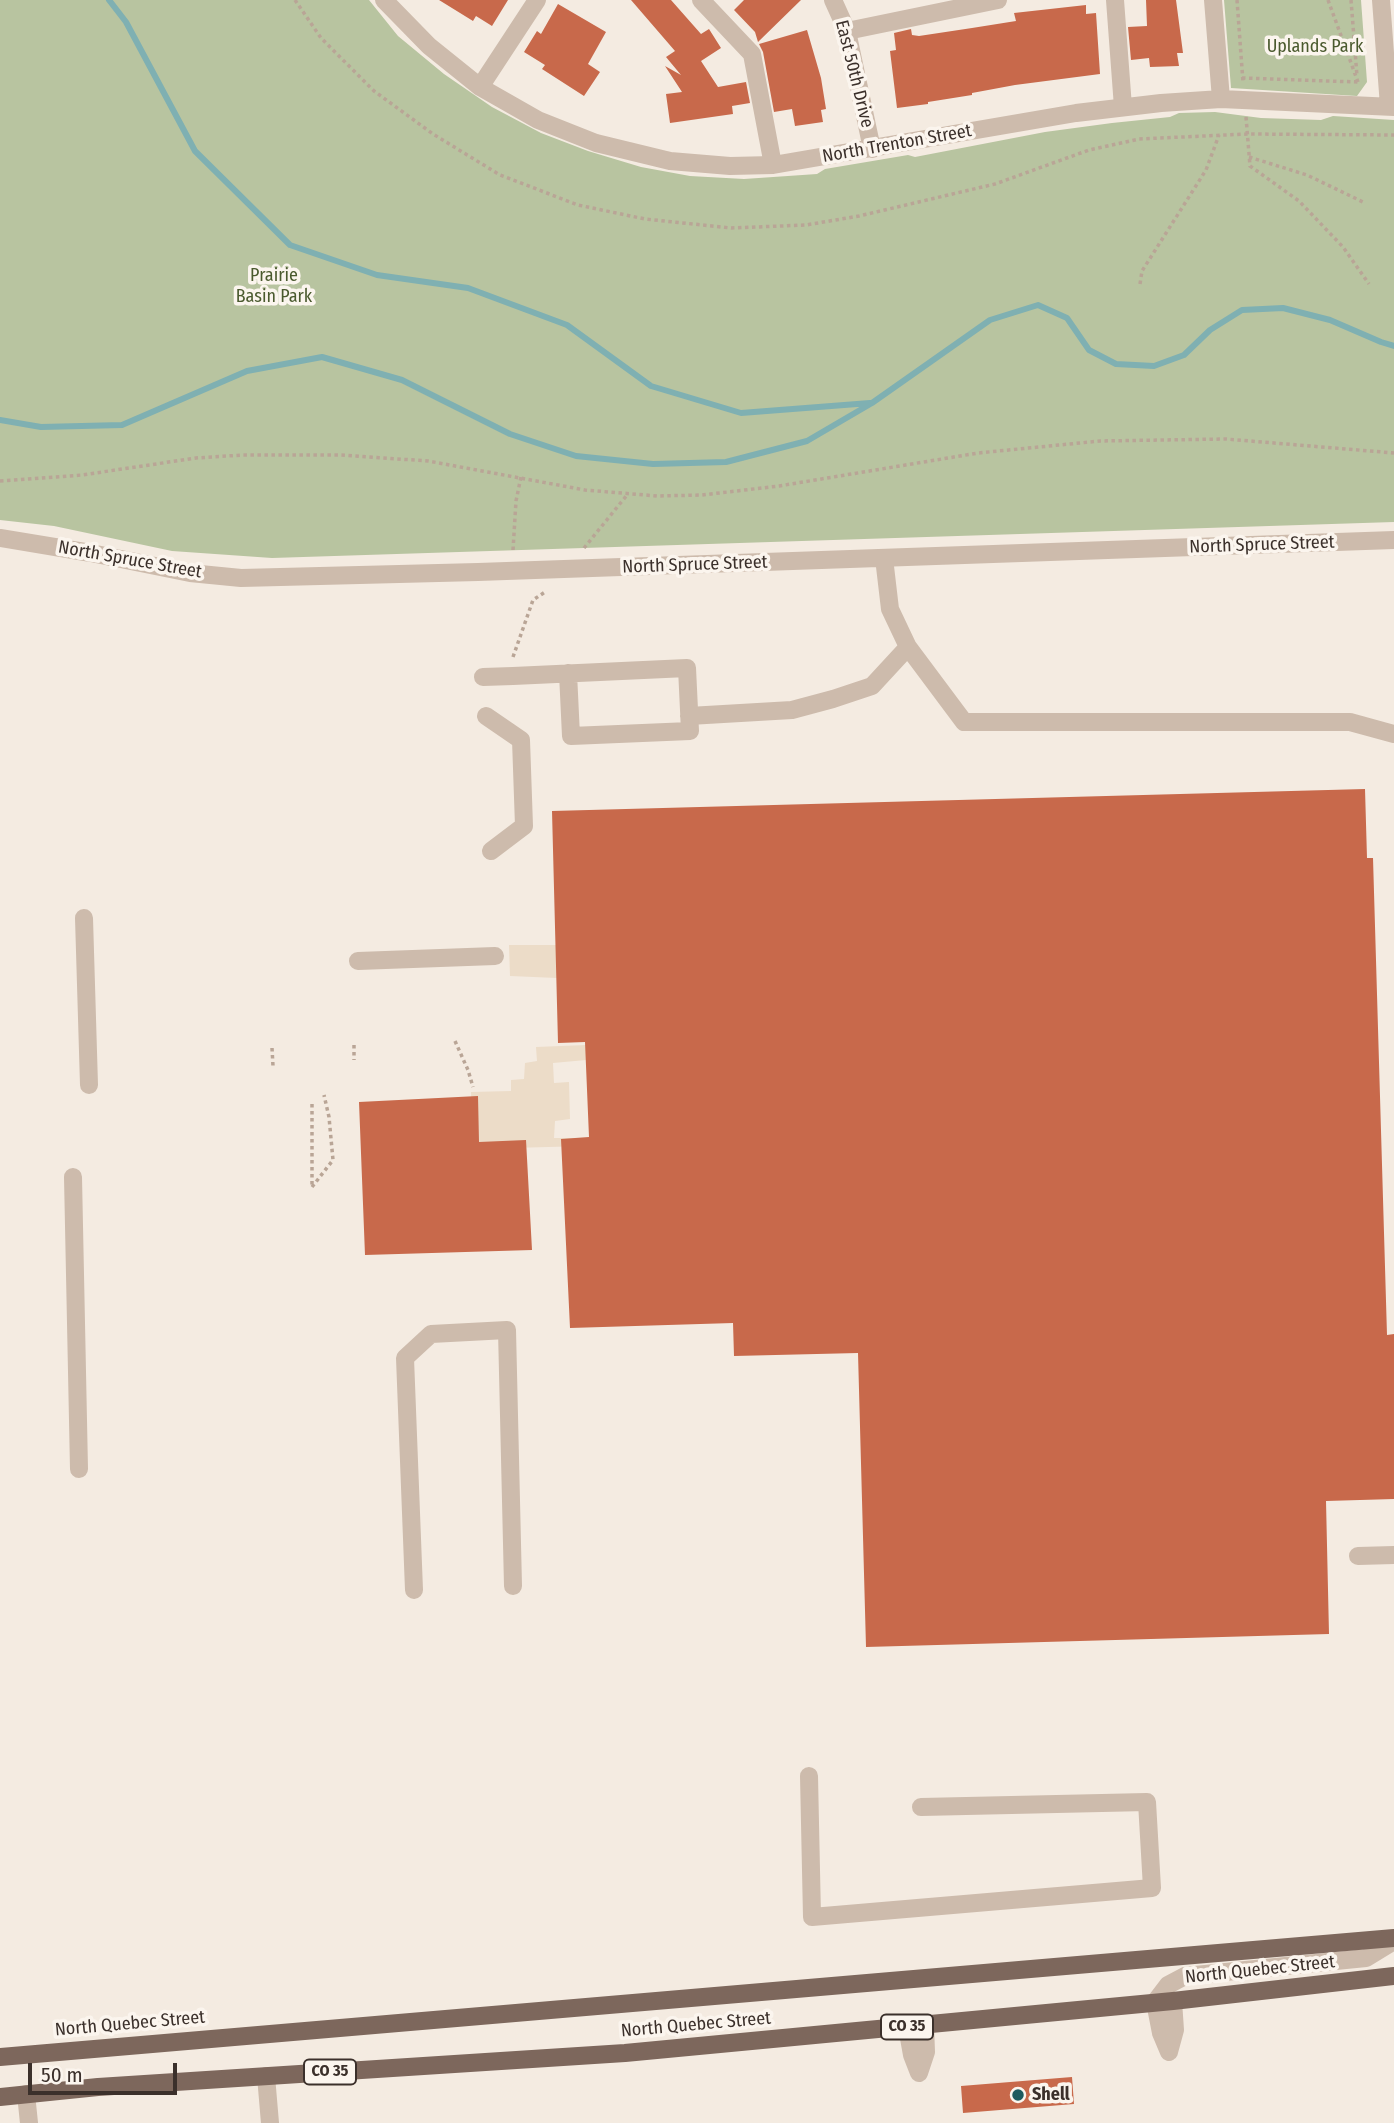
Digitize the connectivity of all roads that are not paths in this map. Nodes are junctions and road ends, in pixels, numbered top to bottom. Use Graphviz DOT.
graph roads {
  1 [pos="384,0"];
  2 [pos="537,0"];
  3 [pos="701,0"];
  4 [pos="833,0"];
  5 [pos="998,0"];
  6 [pos="1115,0"];
  7 [pos="1213,0"];
  8 [pos="1381,0"];
  9 [pos="847,31"];
  10 [pos="480,87"];
  11 [pos="1221,99"];
  12 [pos="1391,106"];
  13 [pos="1123,107"];
  14 [pos="872,149"];
  15 [pos="773,165"];
  16 [pos="0,538"];
  17 [pos="1394,540"];
  18 [pos="884,558"];
  19 [pos="908,648"];
  20 [pos="568,673"];
  21 [pos="484,677"];
  22 [pos="486,716"];
  23 [pos="689,716"];
  24 [pos="1394,734"];
  25 [pos="491,851"];
  26 [pos="84,918"];
  27 [pos="495,956"];
  28 [pos="358,961"];
  29 [pos="89,1086"];
  30 [pos="73,1177"];
  31 [pos="79,1469"];
  32 [pos="1394,1555"];
  33 [pos="1358,1556"];
  34 [pos="513,1586"];
  35 [pos="414,1590"];
  36 [pos="809,1776"];
  37 [pos="921,1807"];
  38 [pos="1394,1940"];
  39 [pos="1394,1976"];
  40 [pos="1173,2000"];
  41 [pos="1155,2002"];
  42 [pos="0,2045"];
  43 [pos="38,2053"];
  44 [pos="0,2057"];
  45 [pos="266,2076"];
  46 [pos="26,2094"];
  47 [pos="0,2097"];
  48 [pos="29,2123"];
  49 [pos="270,2123"];
  1 -- 10 [label="street, North Trenton Street"];
  2 -- 10 [label="street"];
  3 -- 15 [label="street"];
  4 -- 9 [label="street, East 50th Drive"];
  5 -- 9 [label="street"];
  6 -- 13 [label="street"];
  7 -- 11 [label="street"];
  8 -- 12 [label="street"];
  9 -- 14 [label="street, East 50th Drive"];
  10 -- 15 [label="street, North Trenton Street"];
  11 -- 12 [label="street, North Trenton Street"];
  11 -- 13 [label="street, North Trenton Street"];
  13 -- 14 [label="street, North Trenton Street"];
  14 -- 15 [label="street, North Trenton Street"];
  16 -- 18 [label="street, North Spruce Street"];
  17 -- 18 [label="street, North Spruce Street"];
  18 -- 19 [label="street"];
  19 -- 23 [label="street"];
  19 -- 24 [label="street"];
  20 -- 21 [label="street"];
  20 -- 23 [label="street"];
  20 -- 23 [label="street"];
  22 -- 25 [label="street"];
  26 -- 29 [label="street"];
  27 -- 28 [label="street"];
  30 -- 31 [label="street"];
  32 -- 33 [label="street"];
  34 -- 35 [label="street"];
  36 -- 37 [label="street"];
  38 -- 41 [label="street"];
  38 -- 43 [label="main road, North Quebec Street"];
  39 -- 40 [label="main road, North Quebec Street / CO 35"];
  40 -- 41 [label="main road, North Quebec Street / CO 35"];
  40 -- 41 [label="street"];
  41 -- 45 [label="main road, North Quebec Street / CO 35"];
  42 -- 43 [label="main road"];
  43 -- 44 [label="main road, North Quebec Street"];
  45 -- 46 [label="main road, North Quebec Street / CO 35"];
  45 -- 49 [label="street"];
  46 -- 47 [label="main road, North Quebec Street / CO 35"];
  46 -- 48 [label="street"];
}
